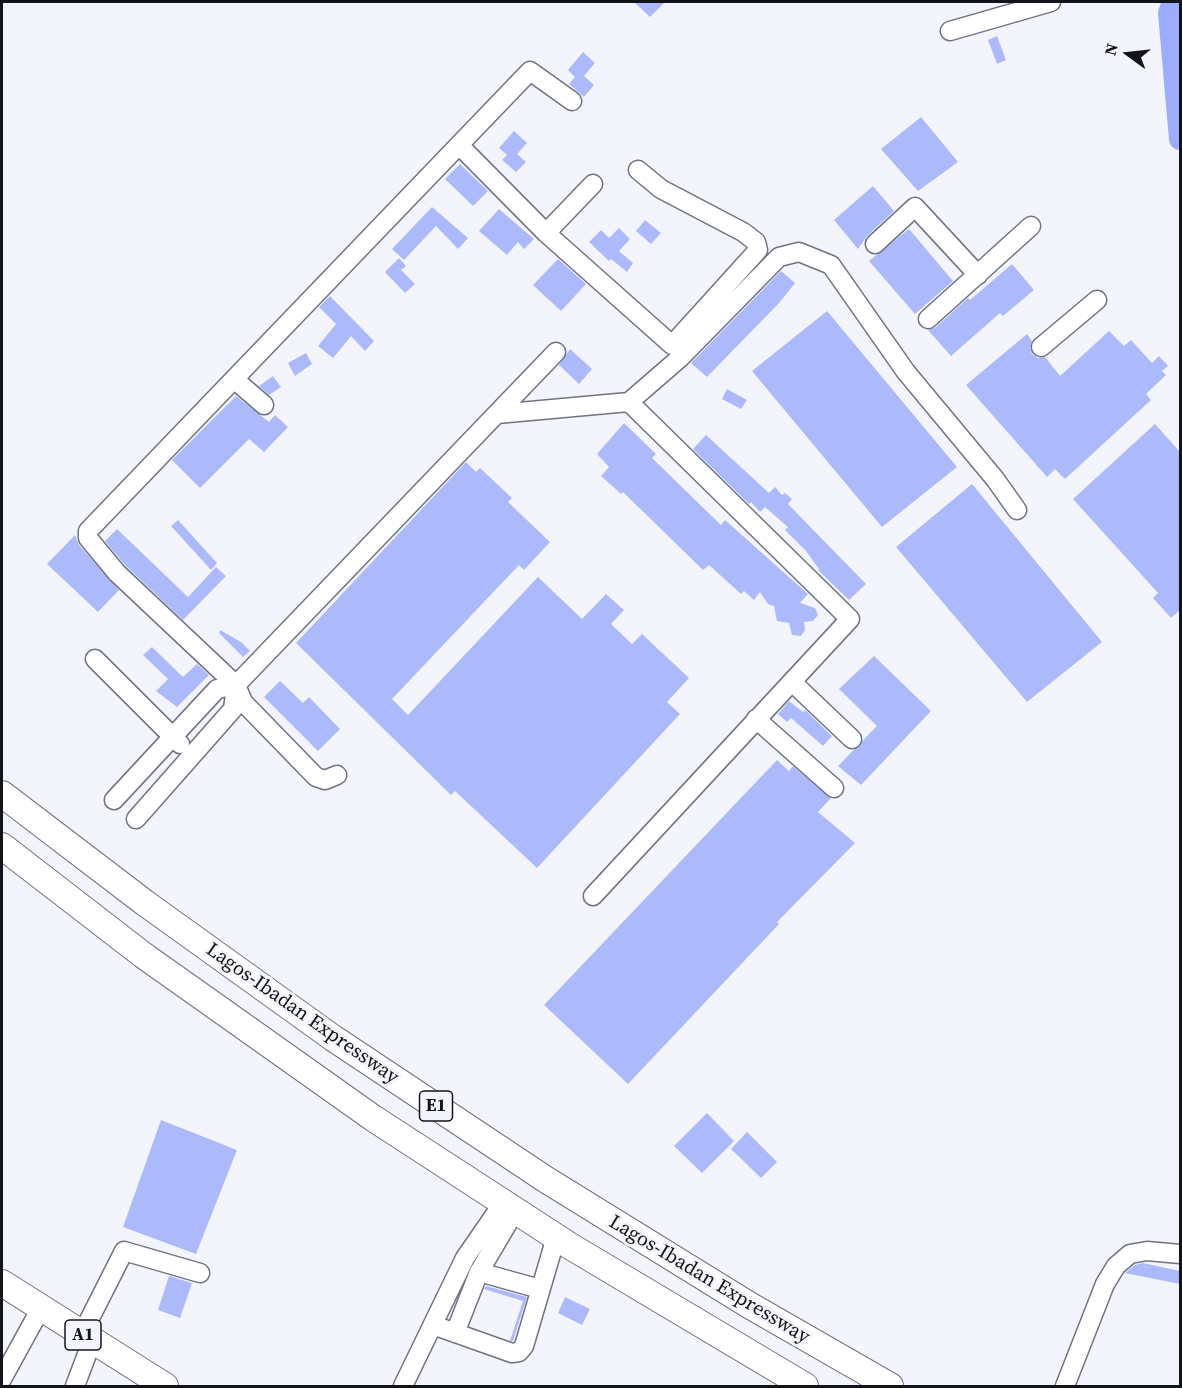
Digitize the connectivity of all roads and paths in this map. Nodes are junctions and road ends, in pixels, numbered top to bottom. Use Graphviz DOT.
graph roads {
  1 [pos="1051,2"];
  2 [pos="950,31"];
  3 [pos="572,101"];
  4 [pos="459,145"];
  5 [pos="638,170"];
  6 [pos="593,184"];
  7 [pos="1031,226"];
  8 [pos="546,233"];
  9 [pos="875,244"];
  10 [pos="978,275"];
  11 [pos="1097,300"];
  12 [pos="928,319"];
  13 [pos="1041,347"];
  14 [pos="556,352"];
  15 [pos="234,379"];
  16 [pos="629,402"];
  17 [pos="264,405"];
  18 [pos="497,414"];
  19 [pos="1017,510"];
  20 [pos="95,659"];
  21 [pos="792,682"];
  22 [pos="236,685"];
  23 [pos="756,720"];
  24 [pos="174,735"];
  25 [pos="852,739"];
  26 [pos="190,758"];
  27 [pos="337,775"];
  28 [pos="834,788"];
  29 [pos="2,794"];
  30 [pos="114,800"];
  31 [pos="136,819"];
  32 [pos="2,846"];
  33 [pos="592,896"];
  34 [pos="509,1207"];
  35 [pos="556,1237"];
  36 [pos="1180,1254"];
  37 [pos="479,1272"];
  38 [pos="201,1273"];
  39 [pos="2,1283"];
  40 [pos="540,1289"];
  41 [pos="41,1308"];
  42 [pos="433,1325"];
  43 [pos="456,1333"];
  44 [pos="87,1337"];
  45 [pos="7,1357"];
  46 [pos="2,1379"];
  47 [pos="75,1386"];
  48 [pos="165,1386"];
  49 [pos="403,1386"];
  50 [pos="805,1386"];
  51 [pos="890,1386"];
  52 [pos="1065,1386"];
  1 -- 2 [label="lane"];
  3 -- 4 [label="lane"];
  4 -- 8 [label="lane"];
  4 -- 15 [label="lane"];
  5 -- 8 [label="lane"];
  6 -- 8 [label="lane"];
  7 -- 10 [label="lane"];
  9 -- 10 [label="lane"];
  10 -- 12 [label="lane"];
  11 -- 13 [label="lane"];
  14 -- 18 [label="lane"];
  15 -- 17 [label="lane"];
  15 -- 22 [label="lane"];
  16 -- 18 [label="lane"];
  16 -- 19 [label="lane"];
  16 -- 21 [label="lane"];
  18 -- 22 [label="lane"];
  20 -- 24 [label="lane"];
  21 -- 23 [label="lane"];
  21 -- 25 [label="lane"];
  22 -- 24 [label="lane"];
  22 -- 26 [label="lane"];
  22 -- 27 [label="lane"];
  23 -- 28 [label="lane"];
  23 -- 33 [label="lane"];
  24 -- 26 [label="lane"];
  24 -- 30 [label="lane"];
  26 -- 31 [label="lane"];
  29 -- 51 [label="highway, Lagos-Ibadan Expressway / E1"];
  32 -- 34 [label="highway, E1"];
  34 -- 35 [label="highway, E1"];
  34 -- 37 [label="lane"];
  34 -- 42 [label="lane"];
  35 -- 40 [label="lane"];
  35 -- 50 [label="highway, E1"];
  36 -- 52 [label="lane"];
  37 -- 40 [label="lane"];
  37 -- 43 [label="lane"];
  38 -- 44 [label="lane"];
  39 -- 41 [label="highway, A1"];
  40 -- 43 [label="lane"];
  41 -- 44 [label="highway, A1"];
  41 -- 45 [label="lane"];
  42 -- 43 [label="lane"];
  42 -- 49 [label="lane"];
  44 -- 47 [label="lane"];
  44 -- 48 [label="highway, A1"];
  45 -- 46 [label="lane"];
}
